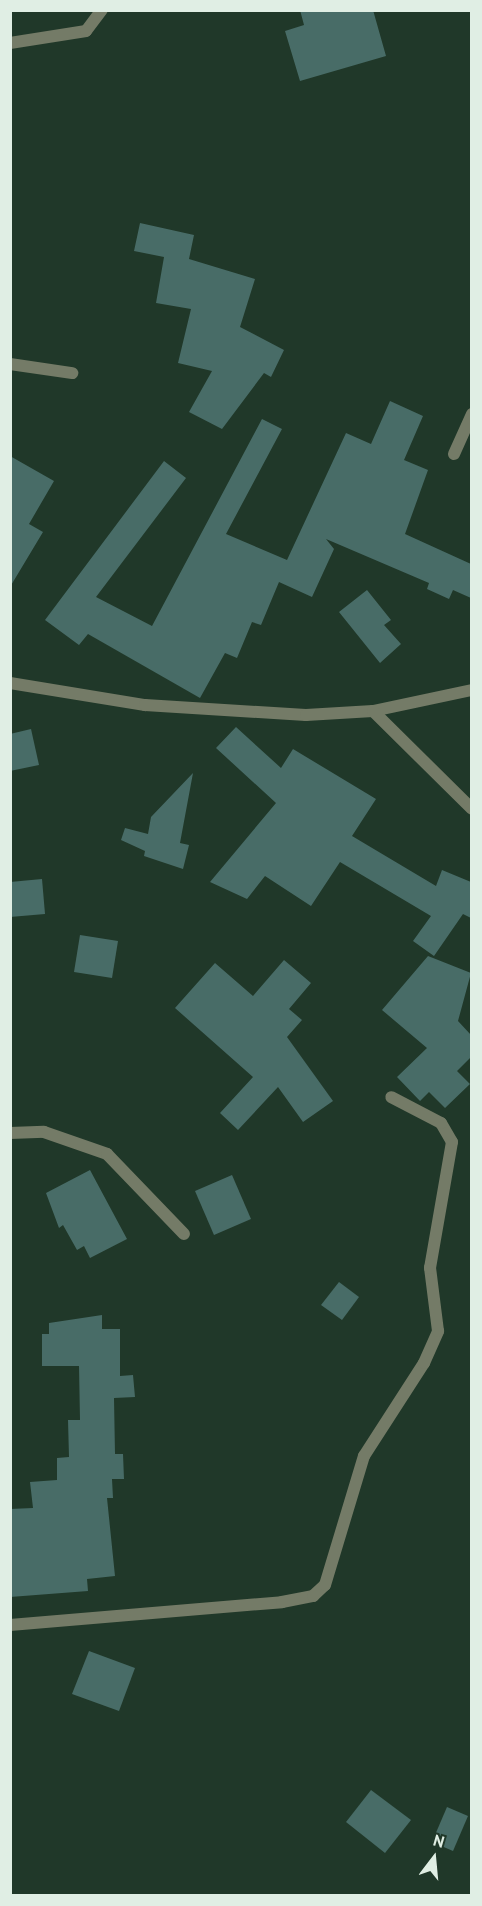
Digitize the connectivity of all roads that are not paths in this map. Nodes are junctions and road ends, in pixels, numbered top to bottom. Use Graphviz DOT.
graph roads {
  1 [pos="102,10"];
  2 [pos="10,43"];
  3 [pos="10,364"];
  4 [pos="72,374"];
  5 [pos="471,414"];
  6 [pos="454,454"];
  7 [pos="10,684"];
  8 [pos="471,690"];
  9 [pos="373,711"];
  10 [pos="471,809"];
  11 [pos="391,1097"];
  12 [pos="10,1133"];
  13 [pos="184,1234"];
  14 [pos="10,1625"];
  1 -- 2 [label="street"];
  3 -- 4 [label="street"];
  5 -- 6 [label="street"];
  7 -- 9 [label="street"];
  8 -- 9 [label="street"];
  9 -- 10 [label="street"];
  11 -- 14 [label="street"];
  12 -- 13 [label="street"];
}
